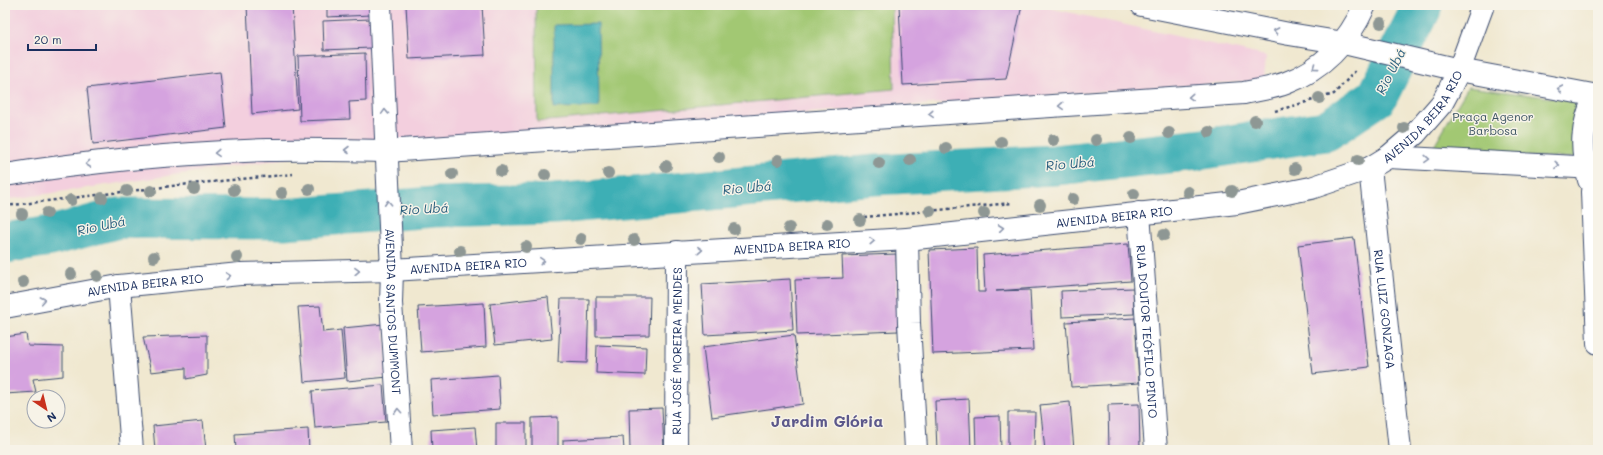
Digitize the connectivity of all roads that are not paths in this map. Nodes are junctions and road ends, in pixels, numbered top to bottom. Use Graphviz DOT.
graph roads {
  1 [pos="380,5"];
  2 [pos="1142,5"];
  3 [pos="1365,5"];
  4 [pos="1483,5"];
  5 [pos="1344,43"];
  6 [pos="1460,70"];
  7 [pos="1597,96"];
  8 [pos="386,151"];
  9 [pos="1379,163"];
  10 [pos="1593,166"];
  11 [pos="5,175"];
  12 [pos="1139,213"];
  13 [pos="907,239"];
  14 [pos="677,252"];
  15 [pos="392,270"];
  16 [pos="119,286"];
  17 [pos="5,307"];
  18 [pos="1598,343"];
  19 [pos="132,450"];
  20 [pos="401,450"];
  21 [pos="676,450"];
  22 [pos="916,450"];
  23 [pos="1156,450"];
  24 [pos="1400,450"];
  8 -- 1 [label="main road, AVENIDA SANTOS DUMMONT, one-way"];
  5 -- 2 [label="main road, one-way"];
  3 -- 5 [label="main road"];
  4 -- 6 [label="main road, AVENIDA BEIRA RIO"];
  5 -- 6 [label="main road"];
  5 -- 8 [label="main road, one-way"];
  7 -- 6 [label="main road, one-way"];
  6 -- 9 [label="main road, AVENIDA BEIRA RIO"];
  7 -- 10 [label="main road"];
  8 -- 11 [label="main road, one-way"];
  15 -- 8 [label="main road, AVENIDA SANTOS DUMMONT, one-way"];
  9 -- 10 [label="main road, one-way"];
  9 -- 12 [label="main road, AVENIDA BEIRA RIO"];
  9 -- 24 [label="main road, RUA LUIZ GONZAGA"];
  10 -- 18 [label="main road"];
  13 -- 12 [label="main road, AVENIDA BEIRA RIO, one-way"];
  12 -- 23 [label="main road, RUA DOUTOR TEÓFILO PINTO"];
  14 -- 13 [label="main road, AVENIDA BEIRA RIO, one-way"];
  13 -- 22 [label="main road"];
  15 -- 14 [label="main road, AVENIDA BEIRA RIO, one-way"];
  14 -- 21 [label="main road, RUA JOSÉ MOREIRA MENDES"];
  16 -- 15 [label="main road, AVENIDA BEIRA RIO, one-way"];
  20 -- 15 [label="main road, AVENIDA SANTOS DUMMONT, one-way"];
  17 -- 16 [label="main road, AVENIDA BEIRA RIO, one-way"];
  16 -- 19 [label="main road"];
}
